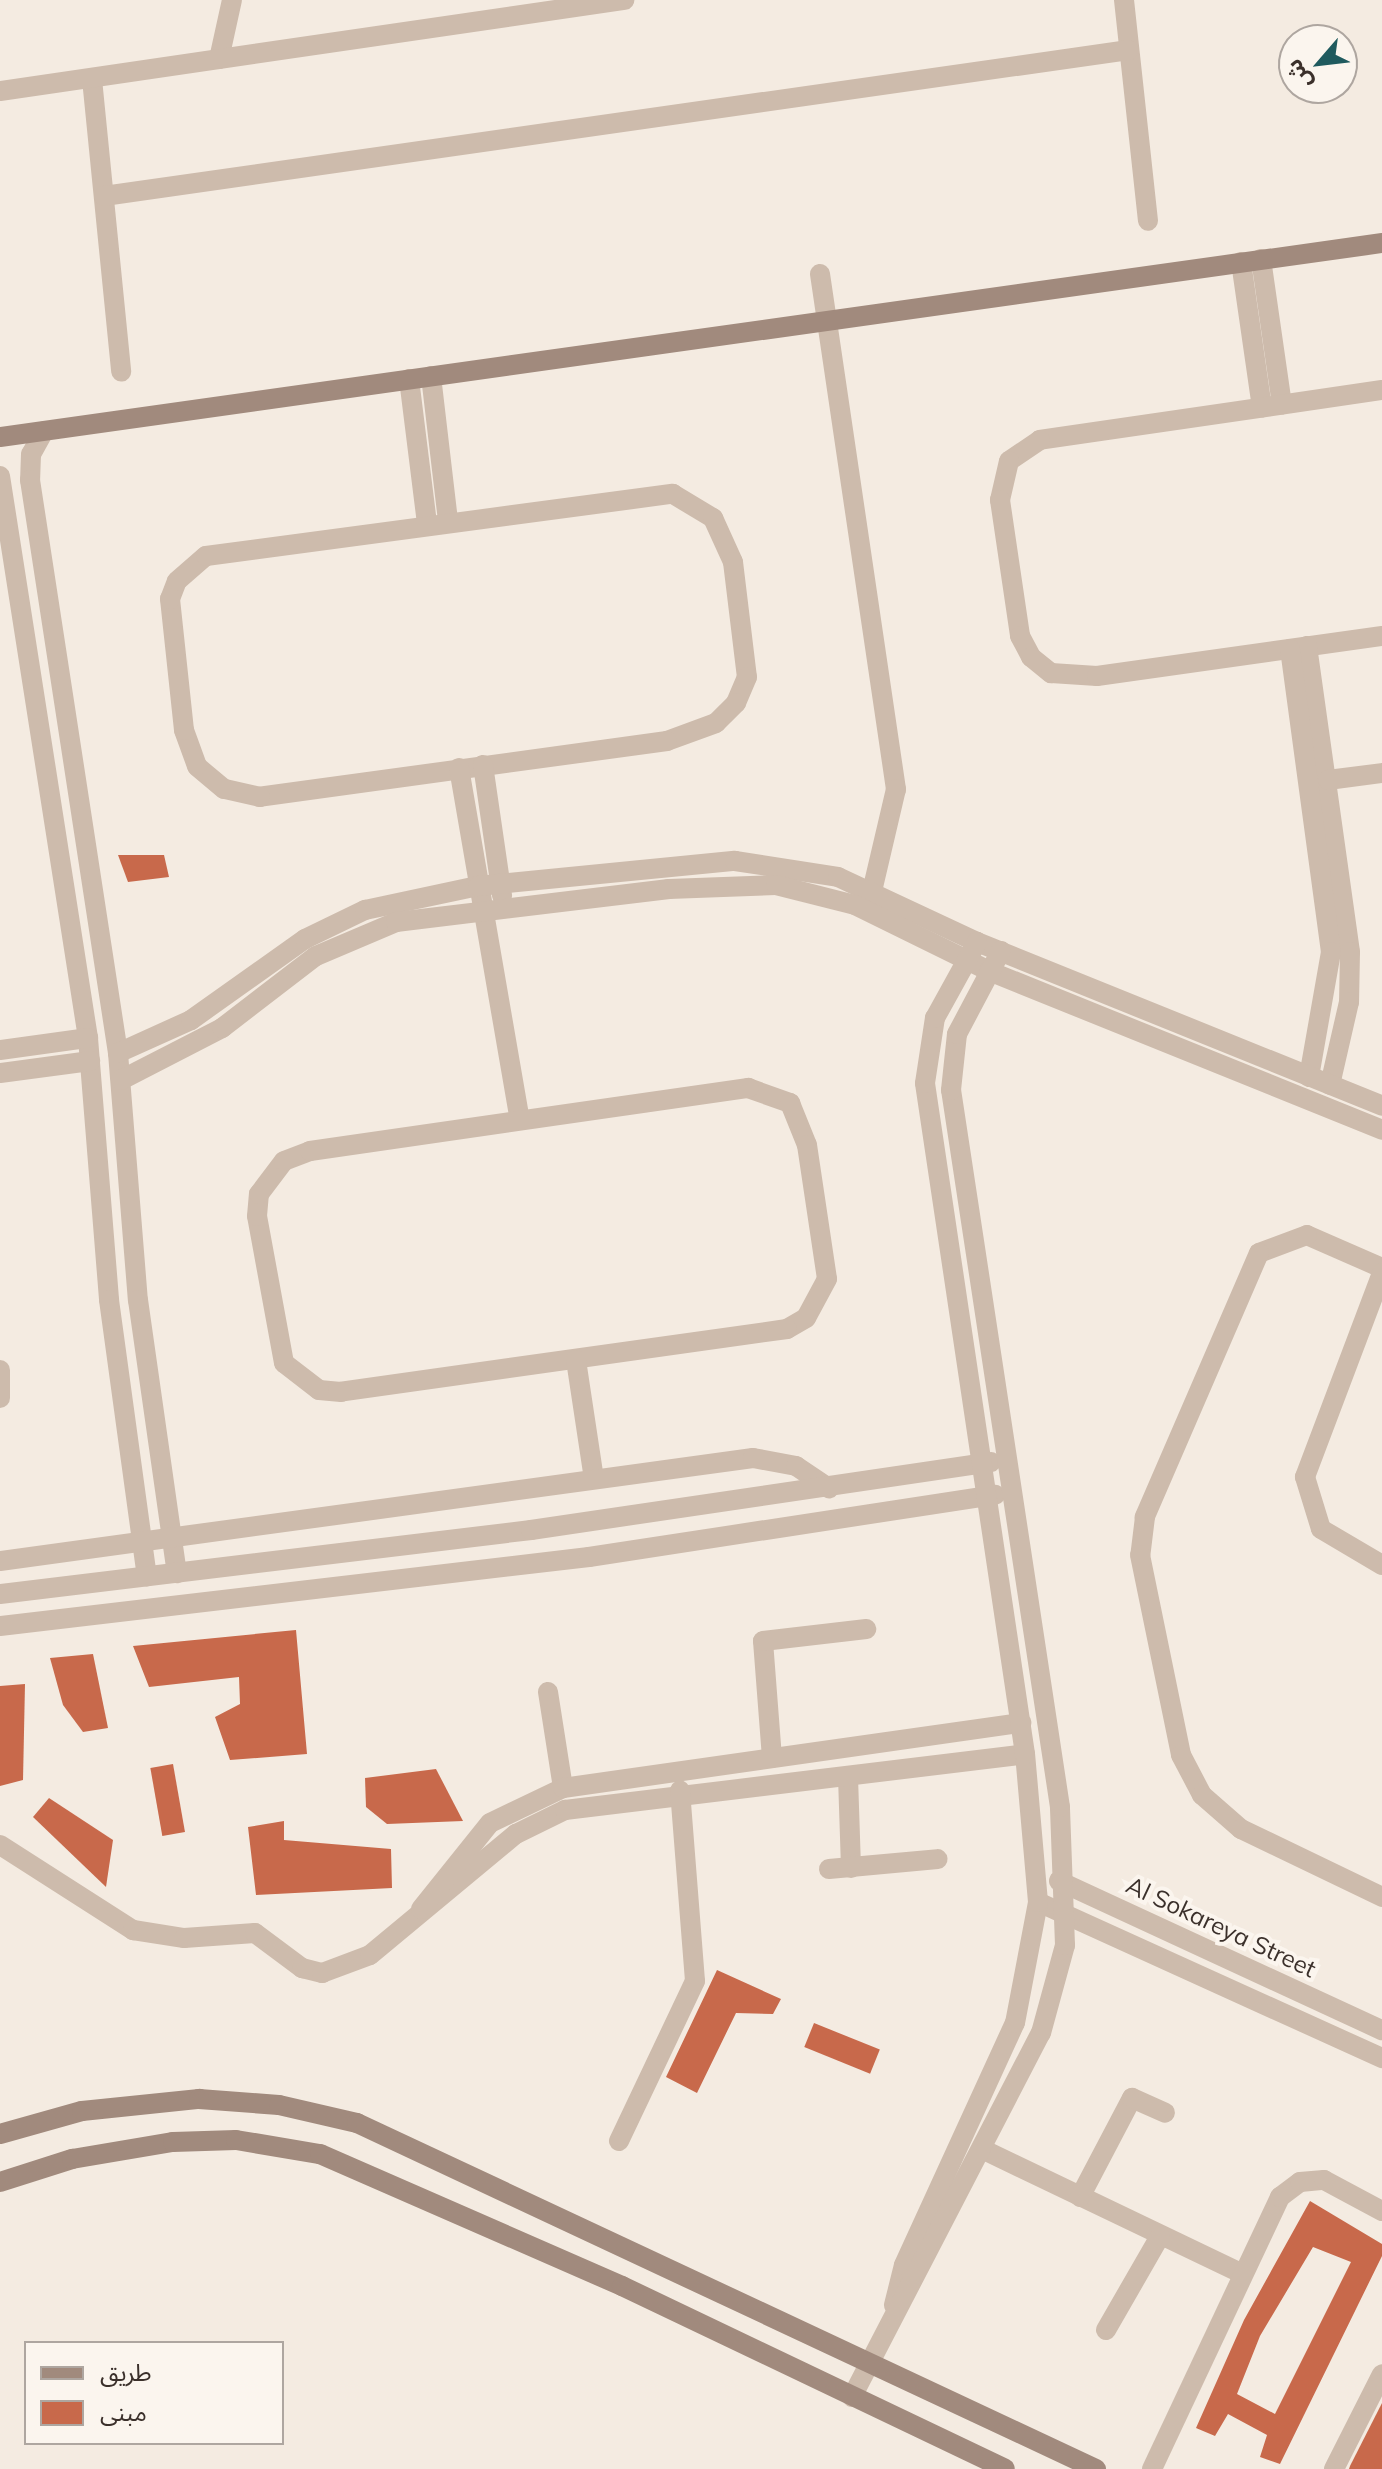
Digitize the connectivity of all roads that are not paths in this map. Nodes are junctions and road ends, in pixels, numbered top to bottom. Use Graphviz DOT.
graph roads {
  1 [pos="232,0"];
  2 [pos="624,0"];
  3 [pos="1124,0"];
  4 [pos="1129,50"];
  5 [pos="219,59"];
  6 [pos="92,79"];
  7 [pos="0,91"];
  8 [pos="104,196"];
  9 [pos="1148,221"];
  10 [pos="1382,243"];
  11 [pos="1251,261"];
  12 [pos="820,274"];
  13 [pos="825,321"];
  14 [pos="121,372"];
  15 [pos="431,376"];
  16 [pos="409,379"];
  17 [pos="1382,390"];
  18 [pos="1272,405"];
  19 [pos="44,431"];
  20 [pos="0,437"];
  21 [pos="0,476"];
  22 [pos="448,521"];
  23 [pos="427,524"];
  24 [pos="1382,636"];
  25 [pos="1299,648"];
  26 [pos="483,765"];
  27 [pos="459,768"];
  28 [pos="1382,773"];
  29 [pos="1328,780"];
  30 [pos="500,883"];
  31 [pos="478,886"];
  32 [pos="872,891"];
  33 [pos="1334,904"];
  34 [pos="503,906"];
  35 [pos="481,908"];
  36 [pos="493,935"];
  37 [pos="977,942"];
  38 [pos="101,951"];
  39 [pos="1001,951"];
  40 [pos="76,954"];
  41 [pos="966,961"];
  42 [pos="989,971"];
  43 [pos="88,1038"];
  44 [pos="0,1050"];
  45 [pos="118,1053"];
  46 [pos="90,1061"];
  47 [pos="0,1073"];
  48 [pos="1309,1077"];
  49 [pos="121,1080"];
  50 [pos="1330,1085"];
  51 [pos="951,1090"];
  52 [pos="927,1094"];
  53 [pos="1382,1106"];
  54 [pos="520,1120"];
  55 [pos="1382,1130"];
  56 [pos="125,1150"];
  57 [pos="98,1151"];
  58 [pos="1382,1271"];
  59 [pos="576,1360"];
  60 [pos="0,1370"];
  61 [pos="0,1398"];
  62 [pos="1002,1459"];
  63 [pos="979,1464"];
  64 [pos="594,1479"];
  65 [pos="829,1488"];
  66 [pos="1008,1492"];
  67 [pos="985,1497"];
  68 [pos="174,1538"];
  69 [pos="145,1542"];
  70 [pos="0,1561"];
  71 [pos="1382,1565"];
  72 [pos="177,1573"];
  73 [pos="147,1576"];
  74 [pos="0,1594"];
  75 [pos="0,1626"];
  76 [pos="866,1629"];
  77 [pos="548,1692"];
  78 [pos="1021,1723"];
  79 [pos="1025,1754"];
  80 [pos="772,1758"];
  81 [pos="848,1777"];
  82 [pos="563,1788"];
  83 [pos="680,1791"];
  84 [pos="0,1845"];
  85 [pos="938,1859"];
  86 [pos="851,1868"];
  87 [pos="829,1869"];
  88 [pos="1038,1872"];
  89 [pos="1066,1884"];
  90 [pos="1382,1897"];
  91 [pos="1038,1902"];
  92 [pos="419,1912"];
  93 [pos="1067,1914"];
  94 [pos="1379,2021"];
  95 [pos="1382,2058"];
  96 [pos="1165,2113"];
  97 [pos="0,2134"];
  98 [pos="619,2141"];
  99 [pos="984,2150"];
  100 [pos="0,2182"];
  101 [pos="1080,2197"];
  102 [pos="1382,2211"];
  103 [pos="1160,2236"];
  104 [pos="1243,2274"];
  105 [pos="894,2309"];
  106 [pos="1106,2330"];
  107 [pos="870,2359"];
  108 [pos="1382,2374"];
  109 [pos="852,2397"];
  110 [pos="1005,2469"];
  111 [pos="1096,2469"];
  112 [pos="1152,2469"];
  113 [pos="1334,2469"];
  1 -- 5 [label="street"];
  2 -- 5 [label="street"];
  3 -- 4 [label="street"];
  4 -- 8 [label="street"];
  4 -- 9 [label="street"];
  5 -- 6 [label="street"];
  6 -- 7 [label="street"];
  6 -- 8 [label="street"];
  8 -- 14 [label="street"];
  10 -- 11 [label="street"];
  11 -- 13 [label="street"];
  11 -- 18 [label="street"];
  12 -- 13 [label="street"];
  13 -- 15 [label="street"];
  13 -- 32 [label="street"];
  15 -- 16 [label="street"];
  15 -- 22 [label="street"];
  16 -- 19 [label="street"];
  16 -- 23 [label="street"];
  17 -- 18 [label="street"];
  18 -- 25 [label="street"];
  19 -- 20 [label="street"];
  19 -- 38 [label="street"];
  21 -- 40 [label="street"];
  22 -- 23 [label="street"];
  22 -- 26 [label="street"];
  23 -- 27 [label="street"];
  24 -- 25 [label="street"];
  25 -- 29 [label="street"];
  25 -- 33 [label="street"];
  26 -- 27 [label="street"];
  26 -- 30 [label="street"];
  27 -- 31 [label="street"];
  28 -- 29 [label="street"];
  29 -- 33 [label="street"];
  30 -- 31 [label="street"];
  30 -- 32 [label="street"];
  30 -- 34 [label="street"];
  31 -- 35 [label="street"];
  31 -- 45 [label="street"];
  32 -- 37 [label="street"];
  33 -- 48 [label="street"];
  33 -- 50 [label="street"];
  34 -- 35 [label="street"];
  34 -- 36 [label="street"];
  34 -- 41 [label="street"];
  35 -- 36 [label="street"];
  35 -- 49 [label="street"];
  36 -- 54 [label="street"];
  37 -- 39 [label="street"];
  37 -- 41 [label="street"];
  38 -- 40 [label="street"];
  38 -- 45 [label="street"];
  39 -- 42 [label="street"];
  39 -- 48 [label="street"];
  40 -- 43 [label="street"];
  41 -- 42 [label="street"];
  41 -- 52 [label="street"];
  42 -- 51 [label="street"];
  42 -- 55 [label="street"];
  43 -- 44 [label="street"];
  43 -- 46 [label="street"];
  45 -- 49 [label="street"];
  46 -- 47 [label="street"];
  46 -- 57 [label="street"];
  48 -- 50 [label="street"];
  49 -- 56 [label="street"];
  50 -- 53 [label="street"];
  51 -- 52 [label="street"];
  51 -- 62 [label="street"];
  52 -- 63 [label="street"];
  54 -- 59 [label="street"];
  54 -- 59 [label="street"];
  56 -- 57 [label="street"];
  56 -- 68 [label="street"];
  57 -- 69 [label="street"];
  58 -- 71 [label="street"];
  58 -- 90 [label="street"];
  59 -- 64 [label="street"];
  60 -- 61 [label="street"];
  62 -- 63 [label="street"];
  62 -- 66 [label="street"];
  63 -- 65 [label="street"];
  63 -- 67 [label="street"];
  64 -- 65 [label="street"];
  64 -- 68 [label="street"];
  65 -- 72 [label="street"];
  66 -- 67 [label="street"];
  66 -- 89 [label="street"];
  67 -- 75 [label="street"];
  67 -- 78 [label="street"];
  68 -- 69 [label="street"];
  68 -- 72 [label="street"];
  69 -- 70 [label="street"];
  69 -- 73 [label="street"];
  72 -- 73 [label="street"];
  73 -- 74 [label="street"];
  76 -- 80 [label="street"];
  77 -- 82 [label="street"];
  78 -- 79 [label="street"];
  78 -- 80 [label="street"];
  79 -- 81 [label="street"];
  79 -- 88 [label="street"];
  80 -- 82 [label="street"];
  81 -- 83 [label="street"];
  81 -- 86 [label="street"];
  82 -- 92 [label="street"];
  83 -- 92 [label="street"];
  83 -- 98 [label="street"];
  84 -- 92 [label="street"];
  85 -- 86 [label="street"];
  86 -- 87 [label="street"];
  88 -- 89 [label="street, Al Sokareya Street"];
  88 -- 91 [label="street"];
  89 -- 93 [label="street"];
  89 -- 94 [label="street, Al Sokareya Street"];
  91 -- 93 [label="street"];
  91 -- 105 [label="street"];
  93 -- 95 [label="street"];
  93 -- 99 [label="street"];
  96 -- 101 [label="street"];
  97 -- 107 [label="street"];
  99 -- 101 [label="street"];
  99 -- 105 [label="street"];
  100 -- 109 [label="street"];
  101 -- 103 [label="street"];
  102 -- 104 [label="street"];
  103 -- 104 [label="street"];
  103 -- 106 [label="street"];
  104 -- 112 [label="street"];
  105 -- 107 [label="street"];
  107 -- 109 [label="street"];
  107 -- 111 [label="street"];
  108 -- 113 [label="street"];
  109 -- 110 [label="street"];
}
